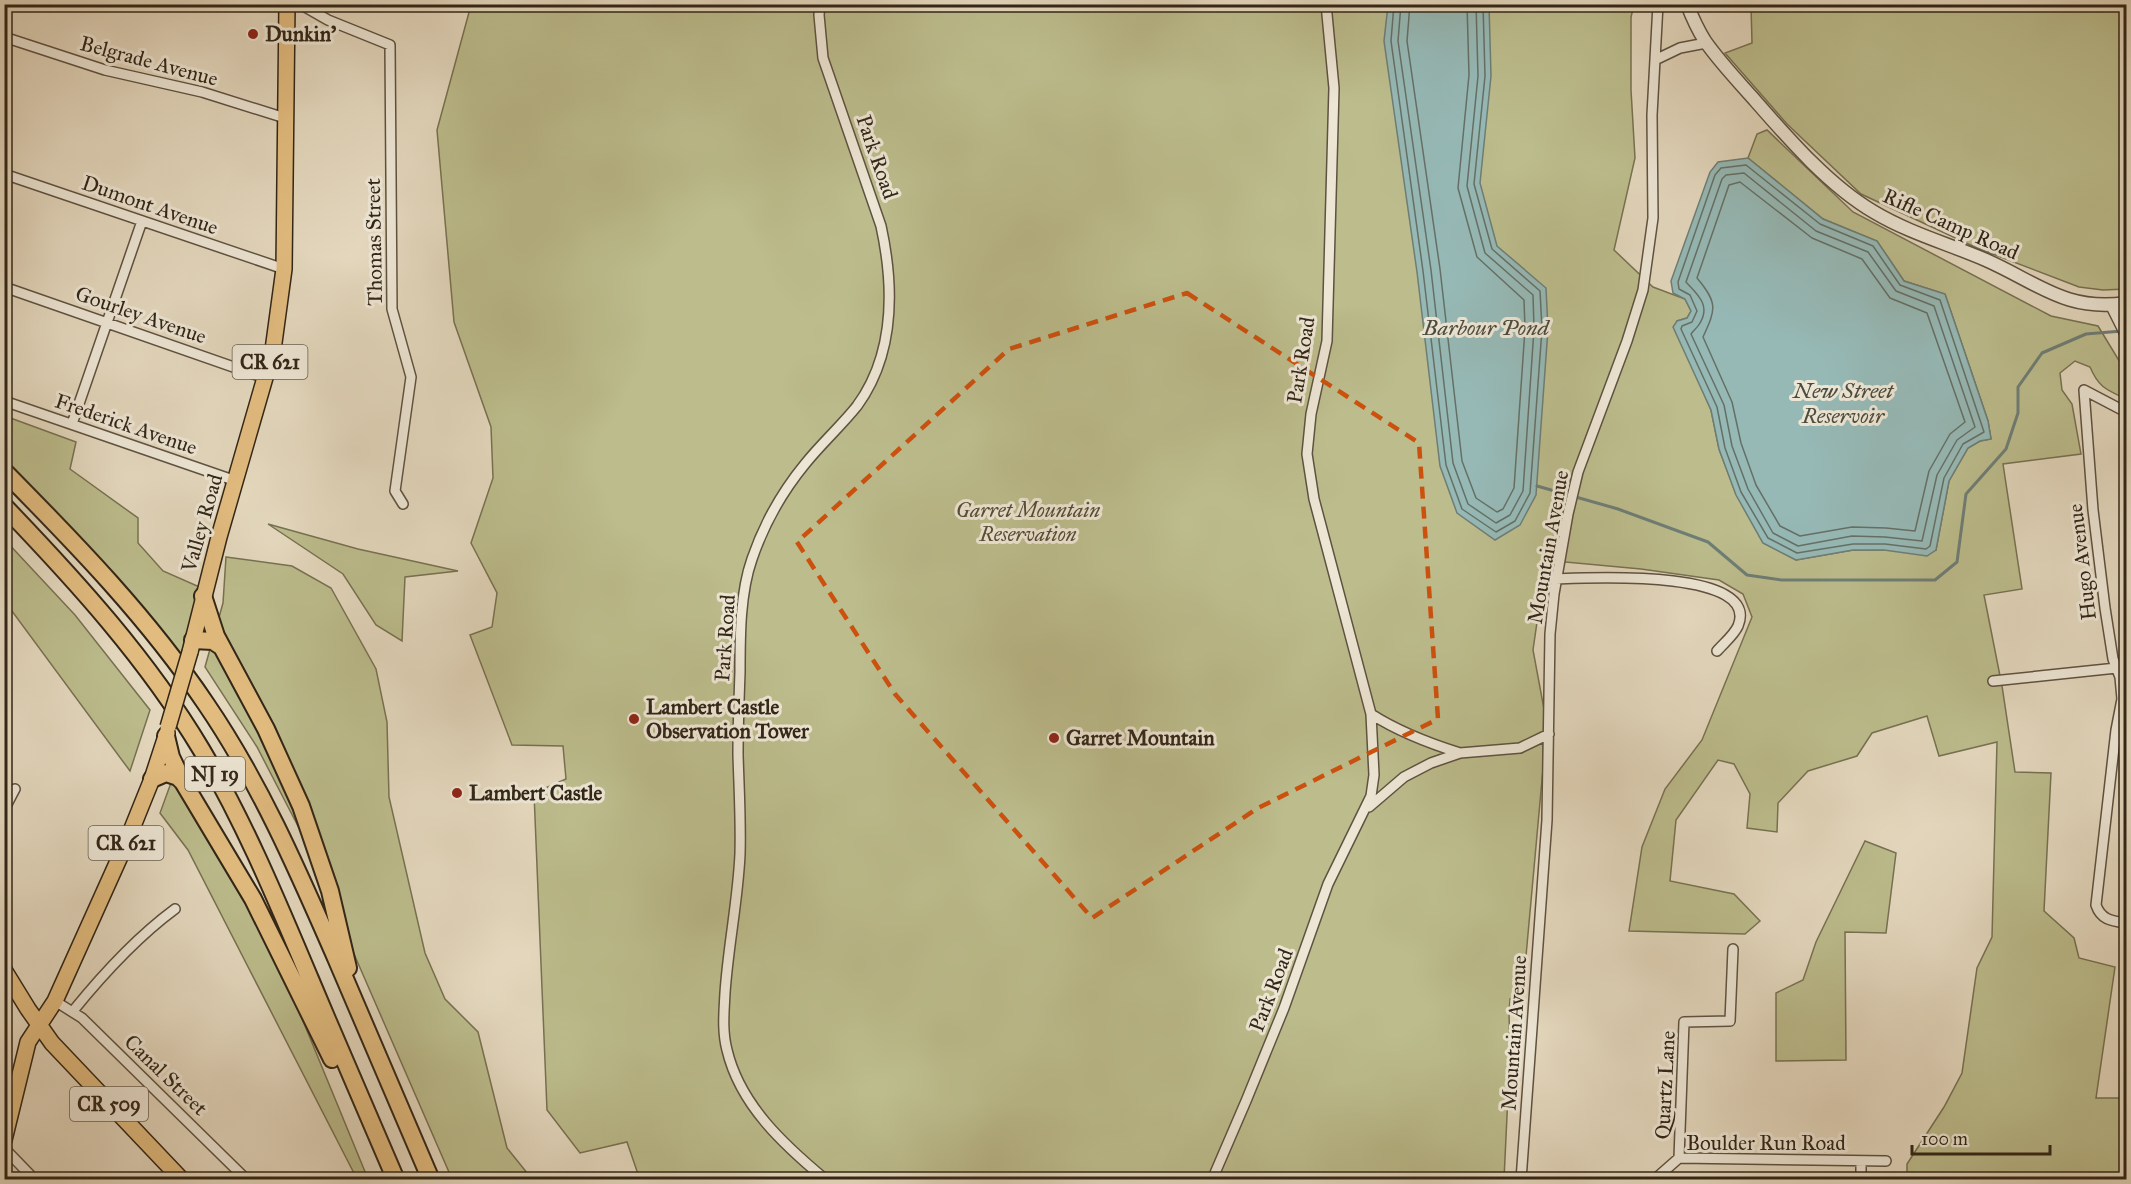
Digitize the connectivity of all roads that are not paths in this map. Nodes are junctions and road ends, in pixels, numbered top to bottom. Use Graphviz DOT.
graph roads {
  1 [pos="287,4"];
  2 [pos="300,4"];
  3 [pos="820,4"];
  4 [pos="1326,4"];
  5 [pos="1658,4"];
  6 [pos="1687,4"];
  7 [pos="4,37"];
  8 [pos="1706,43"];
  9 [pos="1655,60"];
  10 [pos="285,118"];
  11 [pos="4,174"];
  12 [pos="142,221"];
  13 [pos="284,269"];
  14 [pos="4,287"];
  15 [pos="2127,303"];
  16 [pos="2112,305"];
  17 [pos="108,322"];
  18 [pos="2127,333"];
  19 [pos="265,378"];
  20 [pos="4,401"];
  21 [pos="2127,412"];
  22 [pos="72,424"];
  23 [pos="4,471"];
  24 [pos="236,481"];
  25 [pos="403,504"];
  26 [pos="4,506"];
  27 [pos="1556,579"];
  28 [pos="203,596"];
  29 [pos="191,646"];
  30 [pos="222,646"];
  31 [pos="1717,651"];
  32 [pos="2122,668"];
  33 [pos="1993,681"];
  34 [pos="1371,714"];
  35 [pos="167,731"];
  36 [pos="1549,734"];
  37 [pos="1460,753"];
  38 [pos="152,779"];
  39 [pos="183,782"];
  40 [pos="15,789"];
  41 [pos="4,810"];
  42 [pos="1363,813"];
  43 [pos="176,909"];
  44 [pos="2127,923"];
  45 [pos="1733,949"];
  46 [pos="6,974"];
  47 [pos="55,1001"];
  48 [pos="358,1010"];
  49 [pos="74,1011"];
  50 [pos="39,1025"];
  51 [pos="356,1086"];
  52 [pos="10,1087"];
  53 [pos="4,1140"];
  54 [pos="4,1148"];
  55 [pos="1679,1158"];
  56 [pos="1861,1161"];
  57 [pos="1886,1161"];
  58 [pos="35,1179"];
  59 [pos="182,1179"];
  60 [pos="247,1179"];
  61 [pos="396,1179"];
  62 [pos="431,1179"];
  63 [pos="826,1179"];
  64 [pos="1212,1179"];
  65 [pos="1521,1179"];
  66 [pos="1654,1179"];
  67 [pos="1861,1179"];
  1 -- 10 [label="main road, Valley Road / CR 621"];
  2 -- 25 [label="street, Thomas Street"];
  3 -- 63 [label="street, Park Road"];
  4 -- 34 [label="street, Park Road"];
  5 -- 9 [label="street, Mountain Avenue"];
  6 -- 8 [label="street, Rifle Camp Road"];
  7 -- 10 [label="street, Belgrade Avenue"];
  8 -- 9 [label="street"];
  8 -- 16 [label="street, Rifle Camp Road"];
  9 -- 27 [label="street, Mountain Avenue"];
  10 -- 13 [label="main road, Valley Road / CR 621"];
  11 -- 12 [label="street, Dumont Avenue"];
  12 -- 13 [label="street, Dumont Avenue"];
  12 -- 17 [label="street"];
  13 -- 19 [label="main road, Valley Road / CR 621"];
  14 -- 17 [label="street, Gourley Avenue"];
  15 -- 16 [label="street, Rifle Camp Road"];
  16 -- 18 [label="street"];
  17 -- 19 [label="street, Gourley Avenue"];
  17 -- 22 [label="street"];
  19 -- 24 [label="main road, Valley Road / CR 621"];
  20 -- 22 [label="street, Frederick Avenue"];
  21 -- 32 [label="street, Hugo Avenue"];
  22 -- 24 [label="street, Frederick Avenue"];
  23 -- 48 [label="highway, NJ 19"];
  24 -- 28 [label="main road, Valley Road / CR 621"];
  26 -- 51 [label="highway, NJ 19"];
  27 -- 31 [label="street"];
  27 -- 36 [label="street, Mountain Avenue"];
  28 -- 29 [label="main road, Valley Road / CR 621"];
  28 -- 30 [label="highway"];
  29 -- 30 [label="highway"];
  29 -- 35 [label="main road, Valley Road / CR 621, bridge"];
  30 -- 48 [label="highway"];
  32 -- 33 [label="street"];
  32 -- 44 [label="street, Hugo Avenue"];
  34 -- 37 [label="street, Park Road"];
  34 -- 42 [label="street, Park Road"];
  35 -- 38 [label="main road, Valley Road / CR 621"];
  35 -- 39 [label="highway"];
  36 -- 37 [label="street, Park Road"];
  36 -- 65 [label="street, Mountain Avenue"];
  37 -- 42 [label="street, Park Road"];
  38 -- 39 [label="highway"];
  38 -- 47 [label="main road, Valley Road / CR 621"];
  39 -- 51 [label="highway"];
  40 -- 41 [label="street"];
  42 -- 64 [label="street, Park Road"];
  43 -- 49 [label="street"];
  45 -- 55 [label="street, Quartz Lane"];
  46 -- 50 [label="main road, CR 509"];
  47 -- 49 [label="street, Canal Street"];
  47 -- 50 [label="main road, Valley Road / CR 621"];
  48 -- 62 [label="highway, NJ 19"];
  49 -- 60 [label="street, Canal Street"];
  50 -- 52 [label="main road, CR 621"];
  50 -- 59 [label="main road, CR 509"];
  51 -- 61 [label="highway, NJ 19"];
  52 -- 53 [label="main road, CR 621"];
  54 -- 58 [label="street"];
  55 -- 56 [label="street, Boulder Run Road"];
  55 -- 66 [label="street, Boulder Run Road"];
  56 -- 57 [label="street, Boulder Run Road"];
  56 -- 67 [label="street"];
}
